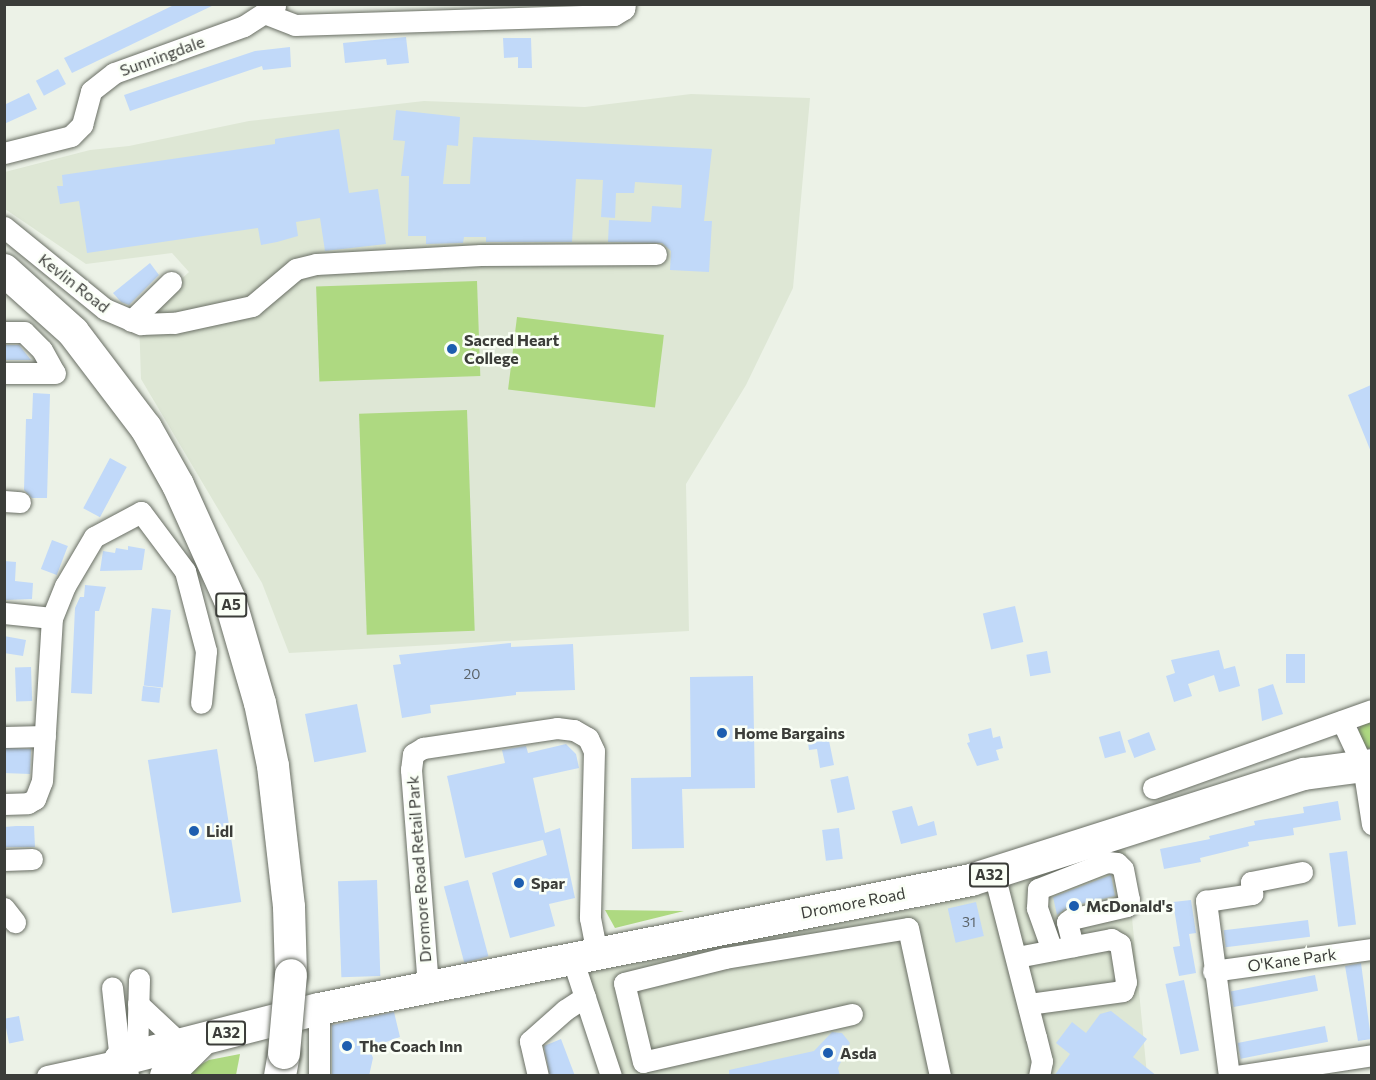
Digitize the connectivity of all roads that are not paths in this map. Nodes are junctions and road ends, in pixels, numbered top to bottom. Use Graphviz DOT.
graph roads {
  1 [pos="625,4"];
  2 [pos="271,9"];
  3 [pos="4,153"];
  4 [pos="4,227"];
  5 [pos="656,254"];
  6 [pos="4,270"];
  7 [pos="171,282"];
  8 [pos="141,322"];
  9 [pos="4,332"];
  10 [pos="4,373"];
  11 [pos="4,613"];
  12 [pos="52,618"];
  13 [pos="201,703"];
  14 [pos="1371,710"];
  15 [pos="1342,721"];
  16 [pos="45,736"];
  17 [pos="4,737"];
  18 [pos="1367,765"];
  19 [pos="1153,788"];
  20 [pos="4,804"];
  21 [pos="1371,819"];
  22 [pos="32,859"];
  23 [pos="4,860"];
  24 [pos="1302,872"];
  25 [pos="994,874"];
  26 [pos="1073,946"];
  27 [pos="1371,949"];
  28 [pos="1052,950"];
  29 [pos="584,955"];
  30 [pos="1017,957"];
  31 [pos="1213,971"];
  32 [pos="139,979"];
  33 [pos="428,986"];
  34 [pos="112,987"];
  35 [pos="585,997"];
  36 [pos="138,1004"];
  37 [pos="1028,1005"];
  38 [pos="326,1007"];
  39 [pos="852,1014"];
  40 [pos="193,1042"];
  41 [pos="1371,1055"];
  42 [pos="282,1064"];
  43 [pos="130,1067"];
  44 [pos="52,1075"];
  45 [pos="47,1076"];
  46 [pos="166,1076"];
  47 [pos="319,1076"];
  48 [pos="538,1076"];
  49 [pos="611,1076"];
  50 [pos="940,1076"];
  51 [pos="1039,1076"];
  52 [pos="1229,1076"];
  53 [pos="1237,1076"];
  1 -- 2 [label="street"];
  2 -- 3 [label="street, Sunningdale"];
  4 -- 8 [label="street, Kevlin Road"];
  5 -- 8 [label="street"];
  6 -- 42 [label="highway, A5, bridge"];
  7 -- 8 [label="street"];
  9 -- 10 [label="street"];
  11 -- 12 [label="street"];
  12 -- 13 [label="street"];
  12 -- 16 [label="street"];
  14 -- 15 [label="street"];
  15 -- 18 [label="street"];
  15 -- 19 [label="street"];
  16 -- 17 [label="street"];
  16 -- 20 [label="street"];
  18 -- 21 [label="street"];
  18 -- 25 [label="highway, Dromore Road / A32"];
  22 -- 23 [label="street"];
  24 -- 31 [label="street"];
  25 -- 29 [label="highway, Dromore Road / A32"];
  25 -- 30 [label="street"];
  26 -- 28 [label="street"];
  26 -- 28 [label="street"];
  26 -- 37 [label="street"];
  27 -- 31 [label="street, O'Kane Park"];
  28 -- 30 [label="street"];
  29 -- 33 [label="highway, Dromore Road / A32"];
  29 -- 33 [label="street, Dromore Road Retail Park"];
  29 -- 35 [label="street"];
  30 -- 37 [label="street"];
  31 -- 52 [label="street"];
  32 -- 36 [label="street"];
  33 -- 38 [label="highway, Dromore Road / A32"];
  34 -- 43 [label="street"];
  35 -- 48 [label="street"];
  35 -- 49 [label="street"];
  36 -- 40 [label="street"];
  36 -- 43 [label="street"];
  37 -- 51 [label="street"];
  38 -- 40 [label="highway, A32"];
  38 -- 47 [label="street"];
  39 -- 50 [label="street"];
  40 -- 43 [label="highway, A32"];
  40 -- 46 [label="highway"];
  41 -- 53 [label="street"];
  43 -- 44 [label="street"];
  44 -- 45 [label="street"];
}
